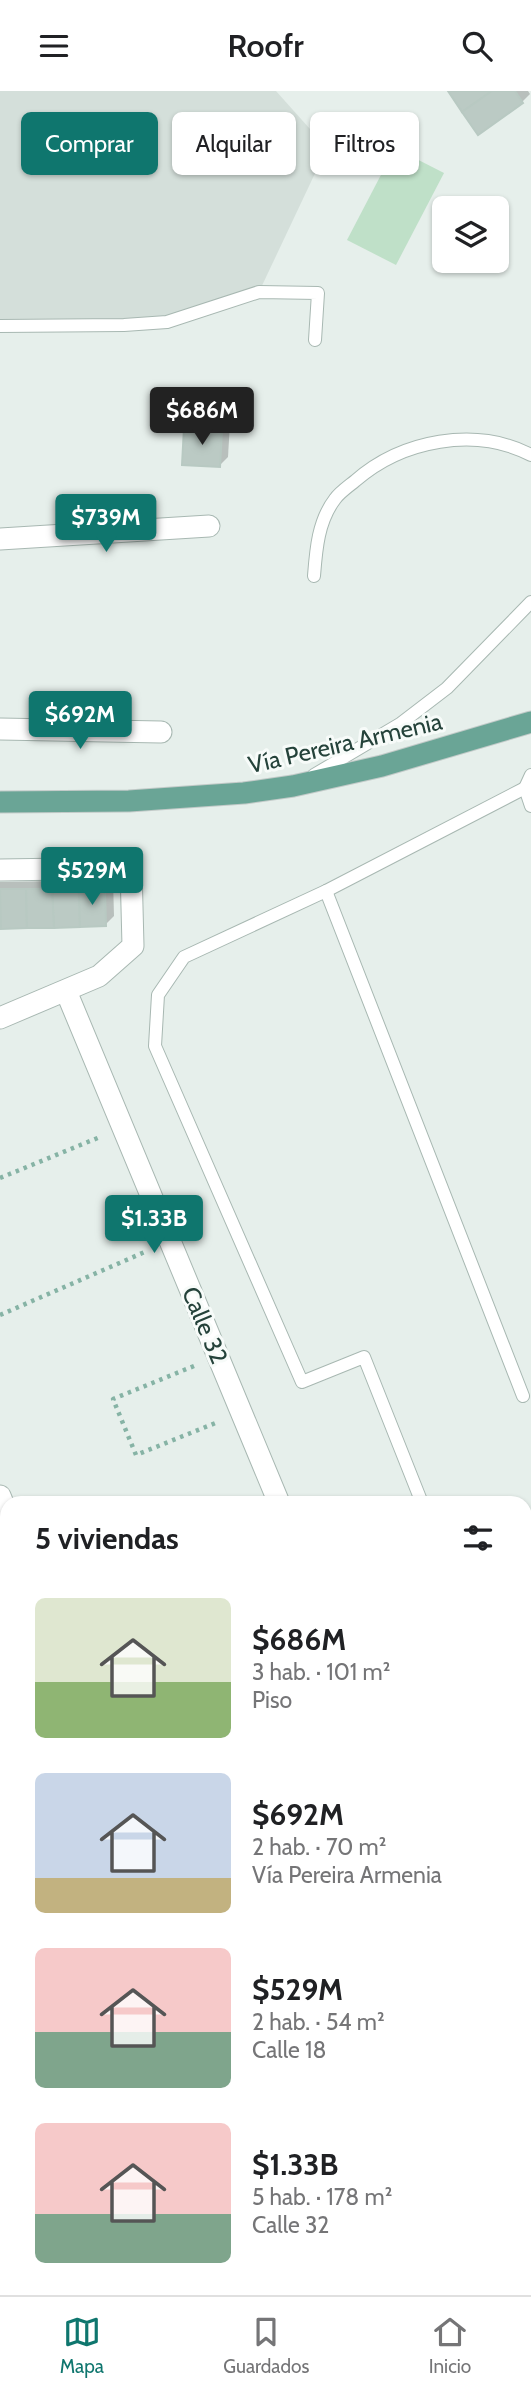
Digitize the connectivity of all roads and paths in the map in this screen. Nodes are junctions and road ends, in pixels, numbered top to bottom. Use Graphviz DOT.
graph roads {
  1 [pos="0,326"];
  2 [pos="315,340"];
  3 [pos="531,455"];
  4 [pos="209,526"];
  5 [pos="0,539"];
  6 [pos="314,576"];
  7 [pos="531,602"];
  8 [pos="531,722"];
  9 [pos="0,729"];
  10 [pos="161,732"];
  11 [pos="531,775"];
  12 [pos="292,786"];
  13 [pos="525,788"];
  14 [pos="0,802"];
  15 [pos="531,806"];
  16 [pos="0,870"];
  17 [pos="326,891"];
  18 [pos="66,991"];
  19 [pos="0,1018"];
  20 [pos="123,1127"];
  21 [pos="0,1178"];
  22 [pos="170,1240"];
  23 [pos="0,1315"];
  24 [pos="218,1356"];
  25 [pos="523,1396"];
  26 [pos="241,1412"];
  27 [pos="276,1496"];
  28 [pos="419,1496"];
  1 -- 2 [label="lane"];
  3 -- 6 [label="lane"];
  4 -- 5 [label="street"];
  7 -- 12 [label="lane"];
  8 -- 12 [label="main road, Vía Pereira Armenia"];
  9 -- 10 [label="street"];
  11 -- 13 [label="lane"];
  12 -- 14 [label="main road, Vía Pereira Armenia"];
  13 -- 15 [label="lane"];
  13 -- 17 [label="lane"];
  16 -- 18 [label="street"];
  17 -- 25 [label="lane"];
  17 -- 28 [label="lane"];
  18 -- 19 [label="street"];
  18 -- 20 [label="street, Calle 32"];
  20 -- 21 [label="path"];
  20 -- 22 [label="street, Calle 32"];
  22 -- 23 [label="path"];
  22 -- 24 [label="street, Calle 32"];
  24 -- 26 [label="street, Calle 32"];
  24 -- 26 [label="path"];
  26 -- 27 [label="street, Calle 32"];
}
